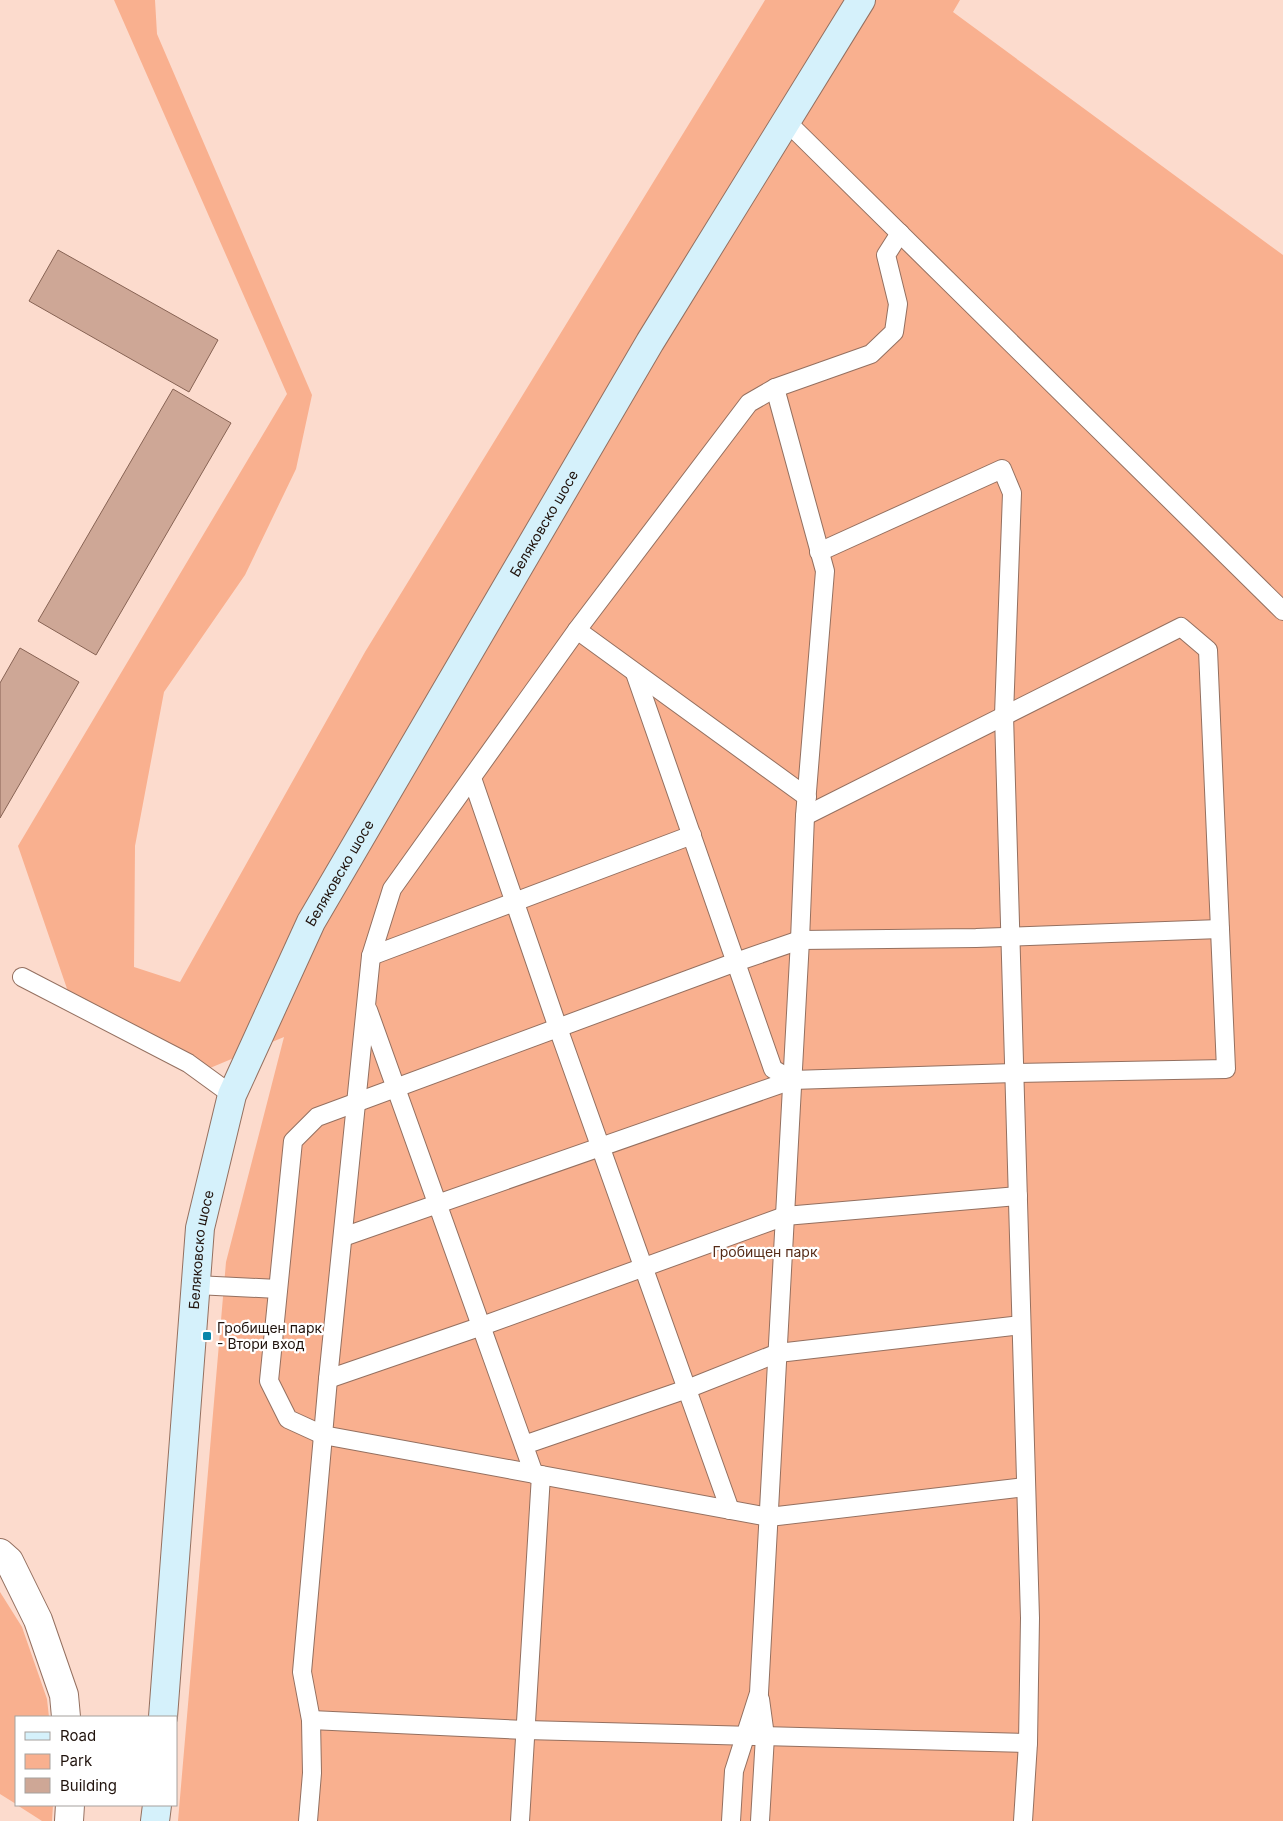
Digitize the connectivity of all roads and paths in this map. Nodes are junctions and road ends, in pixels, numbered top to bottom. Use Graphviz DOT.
graph roads {
  1 [pos="861,0"];
  2 [pos="787,122"];
  3 [pos="900,233"];
  4 [pos="775,388"];
  5 [pos="820,552"];
  6 [pos="1283,611"];
  7 [pos="578,630"];
  8 [pos="635,672"];
  9 [pos="1004,715"];
  10 [pos="472,778"];
  11 [pos="806,797"];
  12 [pos="805,816"];
  13 [pos="692,835"];
  14 [pos="514,901"];
  15 [pos="1220,929"];
  16 [pos="1011,936"];
  17 [pos="800,940"];
  18 [pos="371,956"];
  19 [pos="736,962"];
  20 [pos="22,977"];
  21 [pos="366,1005"];
  22 [pos="558,1028"];
  23 [pos="1014,1073"];
  24 [pos="792,1080"];
  25 [pos="396,1087"];
  26 [pos="232,1095"];
  27 [pos="357,1101"];
  28 [pos="601,1148"];
  29 [pos="1018,1196"];
  30 [pos="438,1204"];
  31 [pos="785,1216"];
  32 [pos="343,1237"];
  33 [pos="644,1268"];
  34 [pos="196,1285"];
  35 [pos="278,1289"];
  36 [pos="1021,1325"];
  37 [pos="482,1326"];
  38 [pos="778,1353"];
  39 [pos="328,1380"];
  40 [pos="687,1389"];
  41 [pos="323,1435"];
  42 [pos="524,1445"];
  43 [pos="538,1474"];
  44 [pos="1026,1487"];
  45 [pos="730,1510"];
  46 [pos="769,1516"];
  47 [pos="3,1560"];
  48 [pos="759,1693"];
  49 [pos="66,1716"];
  50 [pos="163,1716"];
  51 [pos="311,1720"];
  52 [pos="526,1730"];
  53 [pos="746,1736"];
  54 [pos="765,1736"];
  55 [pos="1028,1743"];
  56 [pos="70,1806"];
  57 [pos="157,1806"];
  58 [pos="69,1821"];
  59 [pos="156,1821"];
  60 [pos="308,1821"];
  61 [pos="520,1821"];
  62 [pos="731,1821"];
  63 [pos="760,1821"];
  64 [pos="1023,1821"];
  1 -- 2 [label="street, Беляковско шосе"];
  2 -- 3 [label="lane"];
  2 -- 26 [label="street, Беляковско шосе"];
  3 -- 4 [label="lane"];
  3 -- 6 [label="lane"];
  4 -- 5 [label="lane"];
  4 -- 7 [label="lane"];
  5 -- 9 [label="lane"];
  5 -- 11 [label="lane"];
  7 -- 8 [label="lane"];
  7 -- 10 [label="lane"];
  8 -- 11 [label="lane"];
  8 -- 13 [label="lane"];
  9 -- 12 [label="lane"];
  9 -- 15 [label="lane"];
  9 -- 16 [label="lane"];
  10 -- 14 [label="lane"];
  10 -- 18 [label="lane"];
  11 -- 12 [label="lane"];
  12 -- 17 [label="lane"];
  13 -- 14 [label="lane"];
  13 -- 19 [label="lane"];
  14 -- 18 [label="lane"];
  14 -- 22 [label="lane"];
  15 -- 16 [label="lane"];
  15 -- 23 [label="lane"];
  16 -- 17 [label="lane"];
  16 -- 23 [label="lane"];
  17 -- 19 [label="lane"];
  17 -- 24 [label="lane"];
  18 -- 21 [label="lane"];
  19 -- 22 [label="lane"];
  19 -- 24 [label="lane"];
  20 -- 26 [label="lane"];
  21 -- 25 [label="lane"];
  21 -- 27 [label="lane"];
  22 -- 25 [label="lane"];
  22 -- 28 [label="lane"];
  23 -- 24 [label="lane"];
  23 -- 29 [label="lane"];
  24 -- 28 [label="lane"];
  24 -- 31 [label="lane"];
  25 -- 27 [label="lane"];
  25 -- 30 [label="lane"];
  26 -- 34 [label="street, Беляковско шосе"];
  27 -- 32 [label="lane"];
  27 -- 35 [label="lane"];
  28 -- 30 [label="lane"];
  28 -- 33 [label="lane"];
  29 -- 31 [label="lane"];
  29 -- 36 [label="lane"];
  30 -- 32 [label="lane"];
  30 -- 37 [label="lane"];
  31 -- 33 [label="lane"];
  31 -- 38 [label="lane"];
  32 -- 39 [label="lane"];
  33 -- 37 [label="lane"];
  33 -- 40 [label="lane"];
  34 -- 35 [label="lane"];
  34 -- 50 [label="street, Беляковско шосе"];
  35 -- 41 [label="lane"];
  36 -- 38 [label="lane"];
  36 -- 44 [label="lane"];
  37 -- 39 [label="lane"];
  37 -- 42 [label="lane"];
  38 -- 40 [label="lane"];
  38 -- 46 [label="lane"];
  39 -- 41 [label="lane"];
  40 -- 42 [label="lane"];
  40 -- 45 [label="lane"];
  41 -- 43 [label="lane"];
  41 -- 51 [label="lane"];
  42 -- 43 [label="lane"];
  43 -- 45 [label="lane"];
  43 -- 52 [label="lane"];
  44 -- 46 [label="lane"];
  44 -- 55 [label="lane"];
  45 -- 46 [label="lane"];
  46 -- 48 [label="lane"];
  47 -- 49 [label="street"];
  48 -- 53 [label="lane"];
  48 -- 54 [label="lane"];
  51 -- 52 [label="lane"];
  51 -- 60 [label="lane"];
  52 -- 53 [label="lane"];
  52 -- 61 [label="lane"];
  53 -- 54 [label="lane"];
  53 -- 62 [label="lane"];
  54 -- 55 [label="lane"];
  54 -- 63 [label="lane"];
  55 -- 64 [label="lane"];
  56 -- 58 [label="street"];
  57 -- 59 [label="street"];
}
